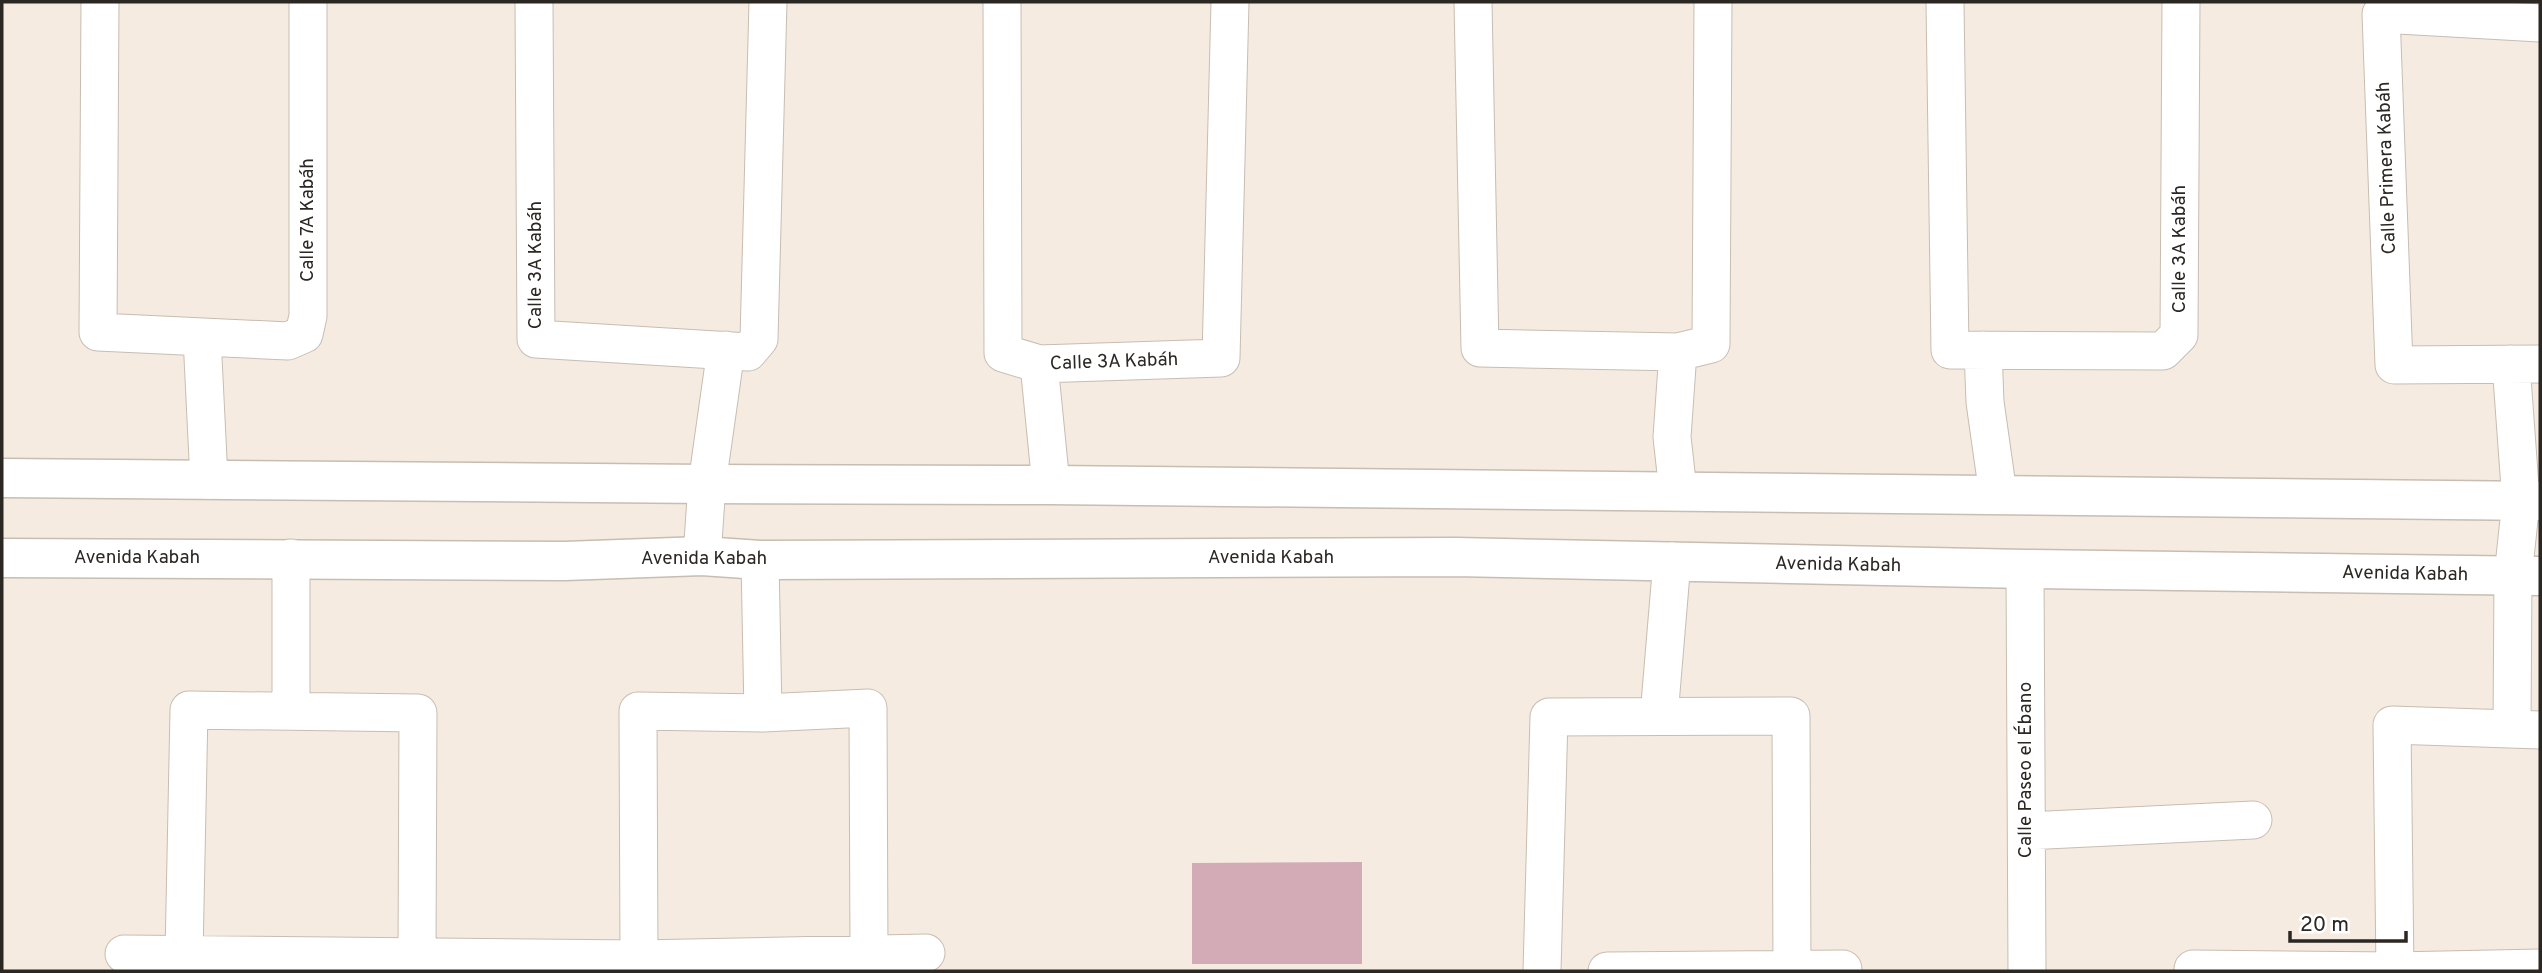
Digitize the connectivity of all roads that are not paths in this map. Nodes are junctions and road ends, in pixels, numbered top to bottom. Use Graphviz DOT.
graph roads {
  1 [pos="100,2"];
  2 [pos="308,2"];
  3 [pos="534,2"];
  4 [pos="768,2"];
  5 [pos="1002,2"];
  6 [pos="1230,2"];
  7 [pos="1473,2"];
  8 [pos="1713,2"];
  9 [pos="1945,2"];
  10 [pos="2181,2"];
  11 [pos="2540,23"];
  12 [pos="202,337"];
  13 [pos="1983,350"];
  14 [pos="726,351"];
  15 [pos="1678,352"];
  16 [pos="1039,364"];
  17 [pos="2526,364"];
  18 [pos="2,478"];
  19 [pos="209,480"];
  20 [pos="707,484"];
  21 [pos="1051,485"];
  22 [pos="1678,491"];
  23 [pos="1998,494"];
  24 [pos="2531,501"];
  25 [pos="702,556"];
  26 [pos="2,558"];
  27 [pos="291,558"];
  28 [pos="760,560"];
  29 [pos="1672,561"];
  30 [pos="2025,569"];
  31 [pos="2526,576"];
  32 [pos="291,711"];
  33 [pos="764,713"];
  34 [pos="1659,716"];
  35 [pos="2526,730"];
  36 [pos="2253,820"];
  37 [pos="2027,831"];
  38 [pos="926,953"];
  39 [pos="124,954"];
  40 [pos="869,954"];
  41 [pos="184,955"];
  42 [pos="417,957"];
  43 [pos="639,959"];
  44 [pos="2540,968"];
  45 [pos="1792,969"];
  46 [pos="1843,969"];
  47 [pos="2193,969"];
  48 [pos="1542,971"];
  49 [pos="1607,971"];
  50 [pos="2027,971"];
  51 [pos="2395,971"];
  1 -- 12 [label="street, Calle 7A Kabáh"];
  2 -- 12 [label="street, Calle 7A Kabáh"];
  3 -- 14 [label="street, Calle 3A Kabáh"];
  4 -- 14 [label="street, Calle 3A Kabáh"];
  5 -- 16 [label="street, Calle 3A Kabáh"];
  6 -- 16 [label="street, Calle 3A Kabáh"];
  7 -- 15 [label="street"];
  8 -- 15 [label="street"];
  9 -- 13 [label="street, Calle 3A Kabáh"];
  10 -- 13 [label="street, Calle 3A Kabáh"];
  11 -- 17 [label="street, Calle Primera Kabáh"];
  12 -- 19 [label="street"];
  13 -- 23 [label="street"];
  14 -- 20 [label="street"];
  15 -- 22 [label="street"];
  16 -- 21 [label="street"];
  17 -- 24 [label="street, Calle Primera Kabáh"];
  18 -- 19 [label="main road"];
  19 -- 20 [label="main road"];
  20 -- 21 [label="main road"];
  20 -- 25 [label="street"];
  21 -- 22 [label="main road"];
  22 -- 23 [label="main road"];
  23 -- 24 [label="main road"];
  24 -- 31 [label="street, Calle Primera Kabáh"];
  25 -- 27 [label="main road, Avenida Kabah"];
  25 -- 28 [label="main road, Avenida Kabah"];
  26 -- 27 [label="main road, Avenida Kabah"];
  27 -- 32 [label="street"];
  28 -- 29 [label="main road, Avenida Kabah"];
  28 -- 33 [label="street"];
  29 -- 30 [label="main road, Avenida Kabah"];
  29 -- 34 [label="street"];
  30 -- 31 [label="main road, Avenida Kabah"];
  30 -- 37 [label="street, Calle Paseo el Ébano"];
  31 -- 35 [label="street, Calle Primera Kabáh"];
  32 -- 41 [label="street"];
  32 -- 42 [label="street"];
  33 -- 40 [label="street"];
  33 -- 43 [label="street"];
  34 -- 45 [label="street"];
  34 -- 48 [label="street"];
  35 -- 51 [label="street"];
  36 -- 37 [label="street"];
  37 -- 50 [label="street, Calle Paseo el Ébano"];
  38 -- 40 [label="street"];
  39 -- 41 [label="street"];
  40 -- 43 [label="street"];
  41 -- 42 [label="street"];
  42 -- 43 [label="street"];
  44 -- 51 [label="street"];
  45 -- 46 [label="street"];
  45 -- 49 [label="street"];
  47 -- 51 [label="street"];
}
